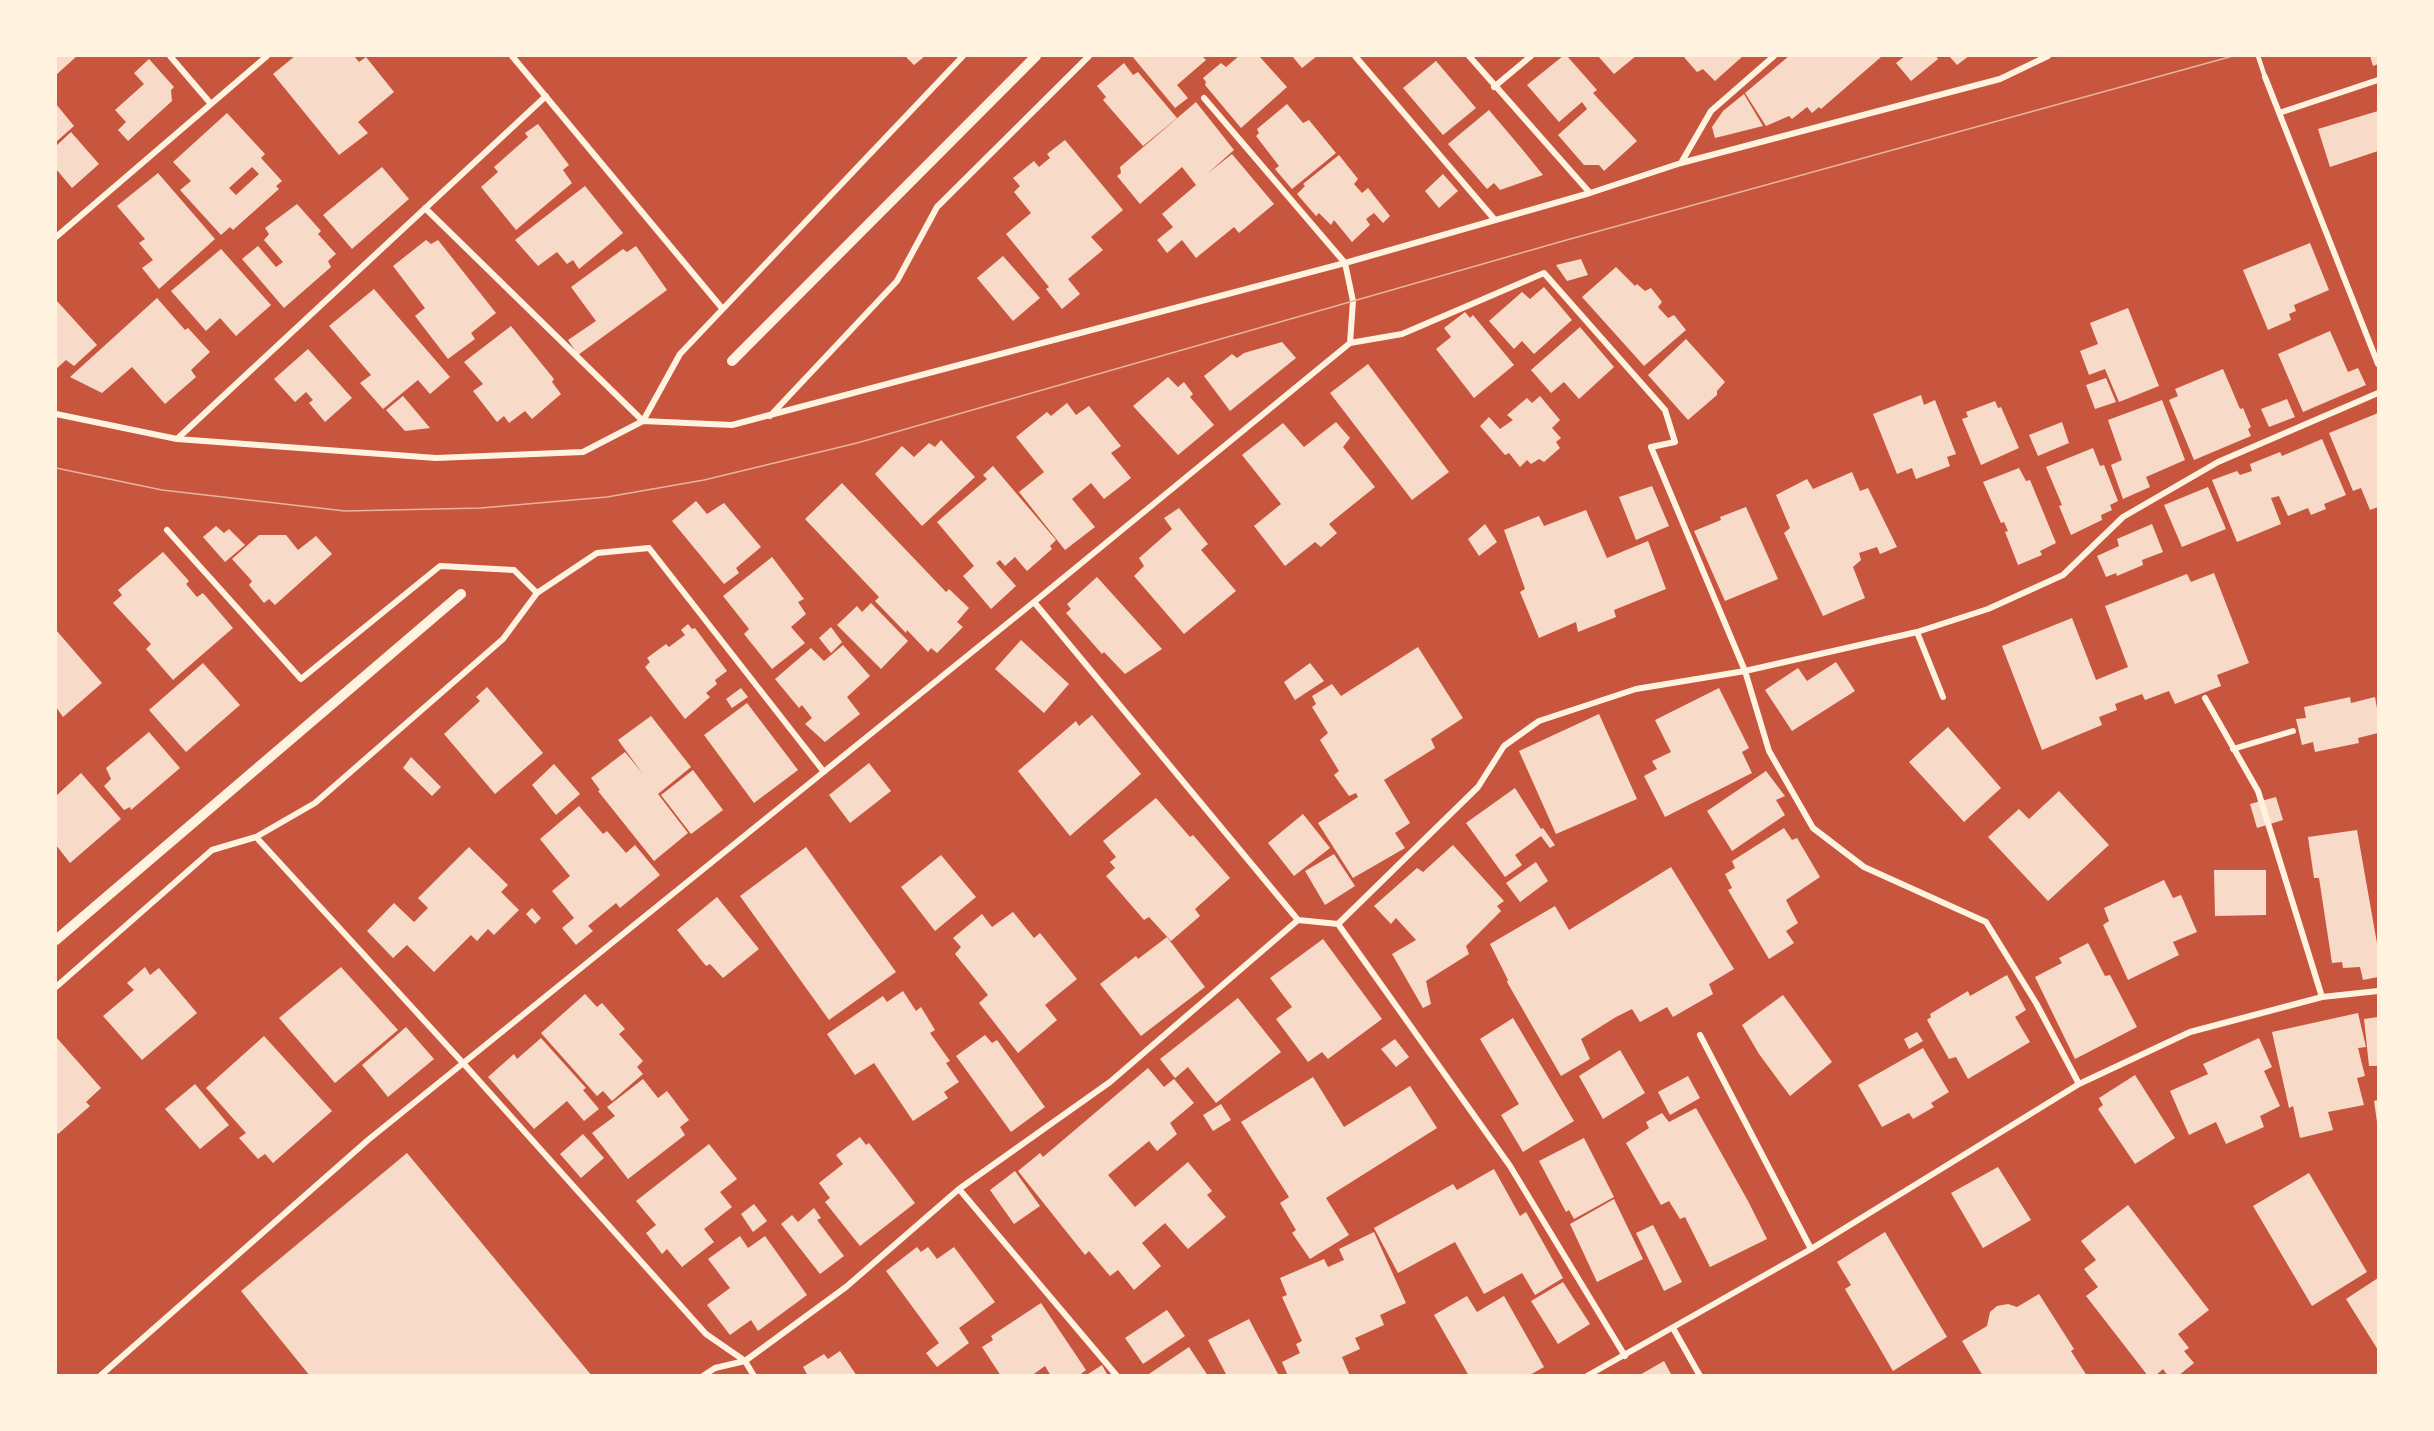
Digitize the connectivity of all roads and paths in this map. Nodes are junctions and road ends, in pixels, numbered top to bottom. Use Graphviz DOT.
graph roads {
  1 [pos="170,56"];
  2 [pos="267,56"];
  3 [pos="512,56"];
  4 [pos="963,56"];
  5 [pos="1036,56"];
  6 [pos="1089,56"];
  7 [pos="1355,56"];
  8 [pos="1468,56"];
  9 [pos="1531,56"];
  10 [pos="1774,56"];
  11 [pos="2048,56"];
  12 [pos="2258,56"];
  13 [pos="2265,77"];
  14 [pos="2379,80"];
  15 [pos="1494,87"];
  16 [pos="546,96"];
  17 [pos="1204,98"];
  18 [pos="211,104"];
  19 [pos="2279,112"];
  20 [pos="1681,163"];
  21 [pos="1590,193"];
  22 [pos="425,208"];
  23 [pos="1495,220"];
  24 [pos="56,237"];
  25 [pos="1345,263"];
  26 [pos="721,307"];
  27 [pos="1350,343"];
  28 [pos="732,361"];
  29 [pos="2379,364"];
  30 [pos="2379,393"];
  31 [pos="56,414"];
  32 [pos="769,416"];
  33 [pos="643,421"];
  34 [pos="177,439"];
  35 [pos="167,530"];
  36 [pos="537,593"];
  37 [pos="461,594"];
  38 [pos="1034,602"];
  39 [pos="1917,632"];
  40 [pos="1746,671"];
  41 [pos="1943,697"];
  42 [pos="2205,698"];
  43 [pos="2293,731"];
  44 [pos="2233,749"];
  45 [pos="824,772"];
  46 [pos="256,837"];
  47 [pos="1298,920"];
  48 [pos="1338,924"];
  49 [pos="56,940"];
  50 [pos="56,987"];
  51 [pos="2379,991"];
  52 [pos="2322,997"];
  53 [pos="1700,1035"];
  54 [pos="463,1063"];
  55 [pos="2079,1084"];
  56 [pos="959,1189"];
  57 [pos="1811,1249"];
  58 [pos="1673,1328"];
  59 [pos="1625,1356"];
  60 [pos="745,1361"];
  61 [pos="100,1376"];
  62 [pos="703,1376"];
  63 [pos="754,1376"];
  64 [pos="1118,1376"];
  65 [pos="1587,1376"];
  66 [pos="1701,1376"];
  1 -- 18 [label="street"];
  2 -- 18 [label="street"];
  3 -- 16 [label="street"];
  4 -- 26 [label="street"];
  5 -- 28 [label="street"];
  6 -- 32 [label="street"];
  7 -- 23 [label="street"];
  8 -- 15 [label="street"];
  9 -- 15 [label="street"];
  10 -- 20 [label="street"];
  11 -- 20 [label="street"];
  12 -- 13 [label="lane"];
  13 -- 19 [label="street"];
  14 -- 19 [label="street"];
  15 -- 21 [label="street"];
  16 -- 22 [label="street"];
  16 -- 26 [label="street"];
  17 -- 25 [label="street"];
  18 -- 24 [label="street"];
  19 -- 29 [label="street"];
  20 -- 21 [label="street"];
  21 -- 23 [label="street"];
  22 -- 33 [label="street"];
  22 -- 34 [label="street"];
  23 -- 25 [label="street"];
  25 -- 27 [label="street"];
  25 -- 32 [label="street"];
  26 -- 33 [label="street"];
  27 -- 38 [label="street"];
  27 -- 40 [label="street"];
  30 -- 39 [label="street"];
  31 -- 34 [label="street"];
  32 -- 33 [label="street"];
  33 -- 34 [label="street"];
  35 -- 36 [label="street"];
  36 -- 45 [label="street"];
  36 -- 46 [label="street"];
  37 -- 49 [label="street"];
  38 -- 45 [label="street"];
  38 -- 47 [label="street"];
  39 -- 40 [label="street"];
  39 -- 41 [label="street"];
  40 -- 48 [label="street"];
  40 -- 55 [label="street"];
  42 -- 44 [label="street"];
  43 -- 44 [label="street"];
  44 -- 52 [label="street"];
  45 -- 54 [label="street"];
  46 -- 50 [label="street"];
  46 -- 54 [label="street"];
  47 -- 48 [label="street"];
  47 -- 56 [label="street"];
  48 -- 59 [label="street"];
  51 -- 52 [label="street"];
  52 -- 55 [label="street"];
  53 -- 57 [label="street"];
  54 -- 60 [label="street"];
  54 -- 61 [label="street"];
  55 -- 57 [label="street"];
  56 -- 60 [label="street"];
  56 -- 64 [label="street"];
  57 -- 58 [label="street"];
  58 -- 59 [label="street"];
  58 -- 66 [label="street"];
  59 -- 65 [label="street"];
  60 -- 62 [label="street"];
  60 -- 63 [label="street"];
}
